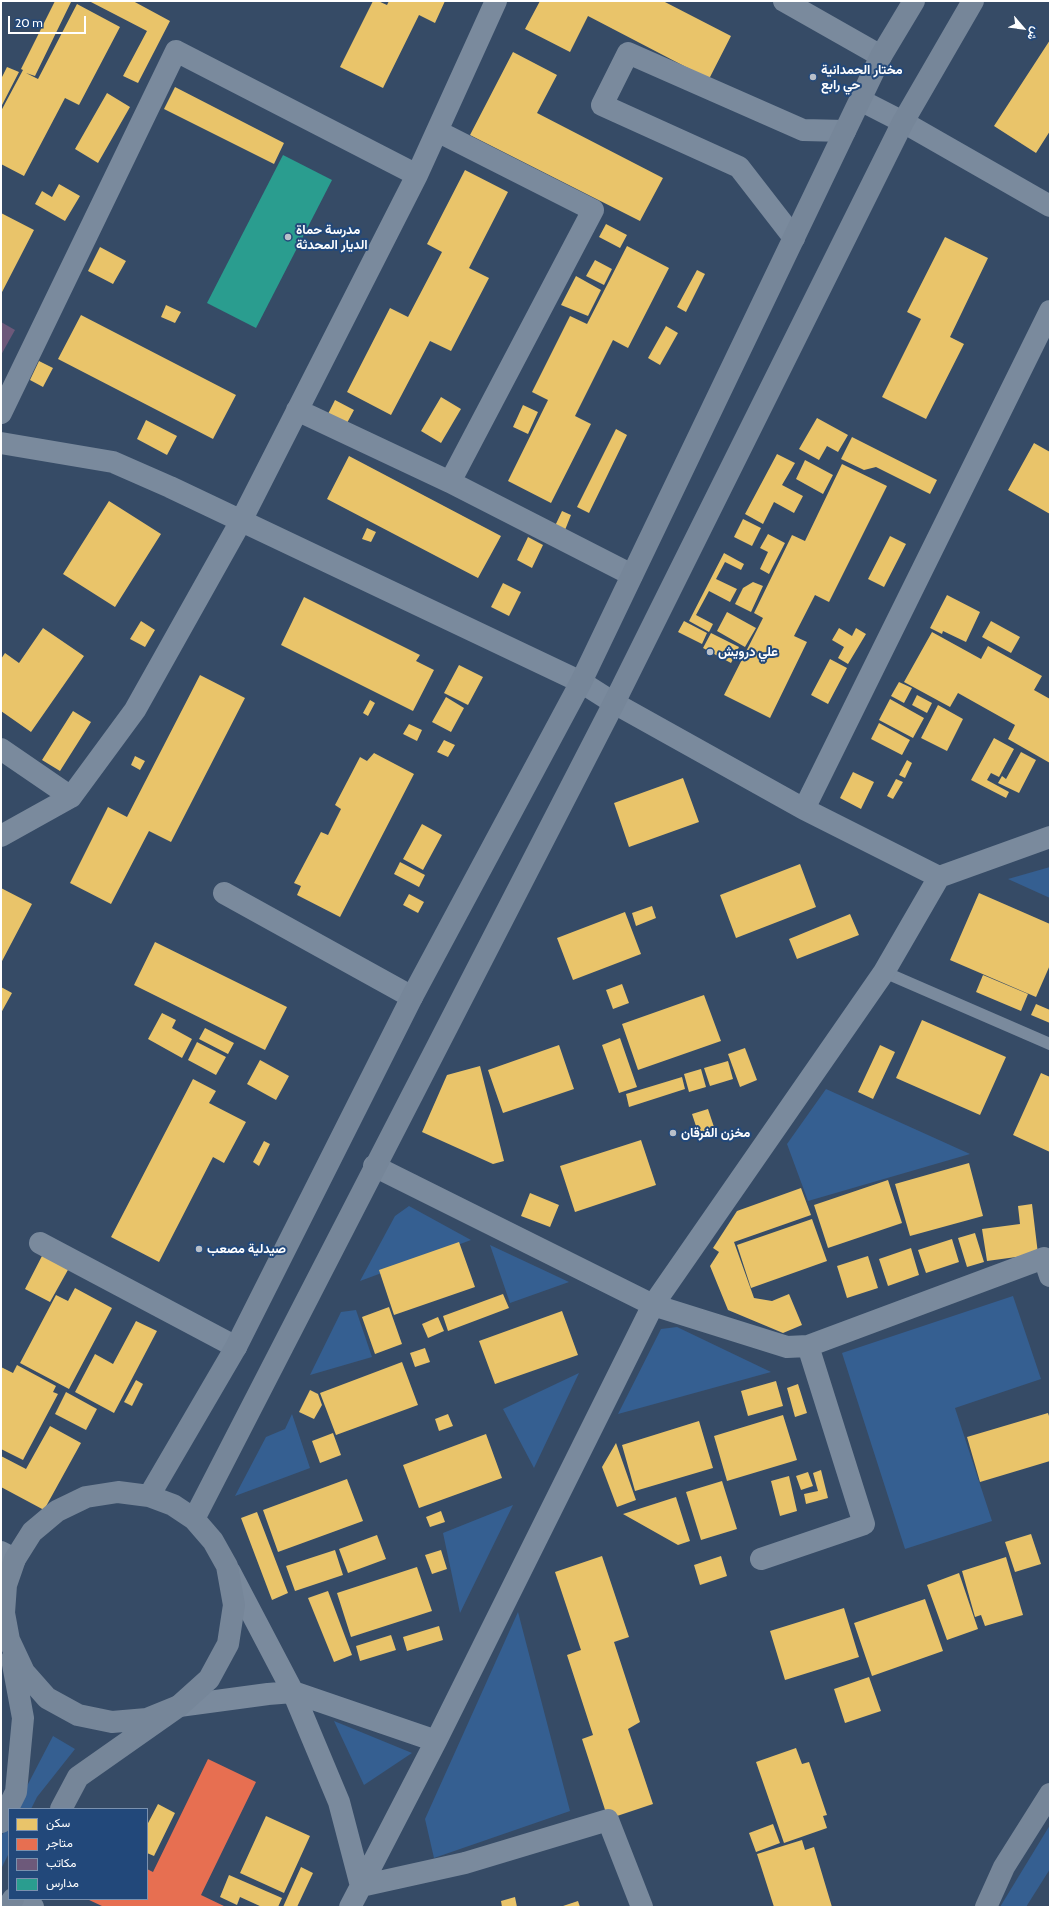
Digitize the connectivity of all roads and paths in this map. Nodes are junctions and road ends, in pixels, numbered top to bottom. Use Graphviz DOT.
graph roads {
  1 [pos="496,1"];
  2 [pos="784,1"];
  3 [pos="914,1"];
  4 [pos="972,1"];
  5 [pos="881,56"];
  6 [pos="860,100"];
  7 [pos="903,122"];
  8 [pos="437,130"];
  9 [pos="845,131"];
  10 [pos="417,175"];
  11 [pos="1050,206"];
  12 [pos="794,238"];
  13 [pos="1050,311"];
  14 [pos="297,410"];
  15 [pos="1,413"];
  16 [pos="1,443"];
  17 [pos="450,482"];
  18 [pos="241,521"];
  19 [pos="632,575"];
  20 [pos="581,682"];
  21 [pos="614,703"];
  22 [pos="1,749"];
  23 [pos="71,797"];
  24 [pos="804,809"];
  25 [pos="1,836"];
  26 [pos="1050,837"];
  27 [pos="939,877"];
  28 [pos="224,893"];
  29 [pos="884,972"];
  30 [pos="412,997"];
  31 [pos="1050,1044"];
  32 [pos="374,1166"];
  33 [pos="40,1243"];
  34 [pos="1050,1276"];
  35 [pos="654,1305"];
  36 [pos="808,1346"];
  37 [pos="236,1347"];
  38 [pos="149,1496"];
  39 [pos="194,1519"];
  40 [pos="8,1555"];
  41 [pos="761,1559"];
  42 [pos="226,1566"];
  43 [pos="9,1640"];
  44 [pos="293,1692"];
  45 [pos="179,1706"];
  46 [pos="436,1741"];
  47 [pos="1050,1794"];
  48 [pos="62,1808"];
  49 [pos="1,1822"];
  50 [pos="361,1886"];
  51 [pos="20,1900"];
  52 [pos="33,1907"];
  53 [pos="350,1907"];
  54 [pos="642,1907"];
  55 [pos="986,1907"];
  1 -- 8 [label="street"];
  2 -- 5 [label="street"];
  3 -- 5 [label="main road"];
  4 -- 7 [label="main road"];
  5 -- 6 [label="main road"];
  6 -- 7 [label="street"];
  6 -- 9 [label="main road"];
  7 -- 11 [label="street"];
  7 -- 21 [label="main road"];
  8 -- 10 [label="street"];
  8 -- 17 [label="street"];
  9 -- 12 [label="main road"];
  9 -- 12 [label="street"];
  10 -- 14 [label="street"];
  10 -- 15 [label="street"];
  12 -- 19 [label="main road"];
  13 -- 24 [label="street"];
  14 -- 17 [label="street"];
  14 -- 18 [label="street"];
  16 -- 18 [label="street"];
  17 -- 19 [label="street"];
  18 -- 20 [label="street"];
  18 -- 23 [label="street"];
  19 -- 20 [label="main road"];
  20 -- 21 [label="street"];
  20 -- 30 [label="main road"];
  21 -- 24 [label="street"];
  21 -- 32 [label="main road"];
  22 -- 23 [label="street"];
  23 -- 25 [label="street"];
  24 -- 27 [label="street"];
  26 -- 27 [label="street"];
  27 -- 29 [label="street"];
  28 -- 30 [label="street"];
  29 -- 31 [label="lane"];
  29 -- 35 [label="street"];
  30 -- 37 [label="main road"];
  32 -- 35 [label="street"];
  32 -- 39 [label="main road"];
  33 -- 37 [label="street"];
  34 -- 36 [label="street"];
  35 -- 36 [label="street"];
  35 -- 46 [label="street"];
  36 -- 41 [label="street"];
  37 -- 38 [label="main road"];
  38 -- 39 [label="main road"];
  38 -- 40 [label="main road"];
  39 -- 42 [label="main road"];
  40 -- 43 [label="main road"];
  42 -- 44 [label="street"];
  42 -- 45 [label="main road"];
  43 -- 45 [label="main road"];
  43 -- 49 [label="main road"];
  44 -- 45 [label="street"];
  44 -- 46 [label="street"];
  44 -- 50 [label="street"];
  45 -- 48 [label="main road"];
  46 -- 50 [label="street"];
  47 -- 55 [label="main road"];
  50 -- 53 [label="street"];
  50 -- 54 [label="street"];
  51 -- 52 [label="street"];
}
